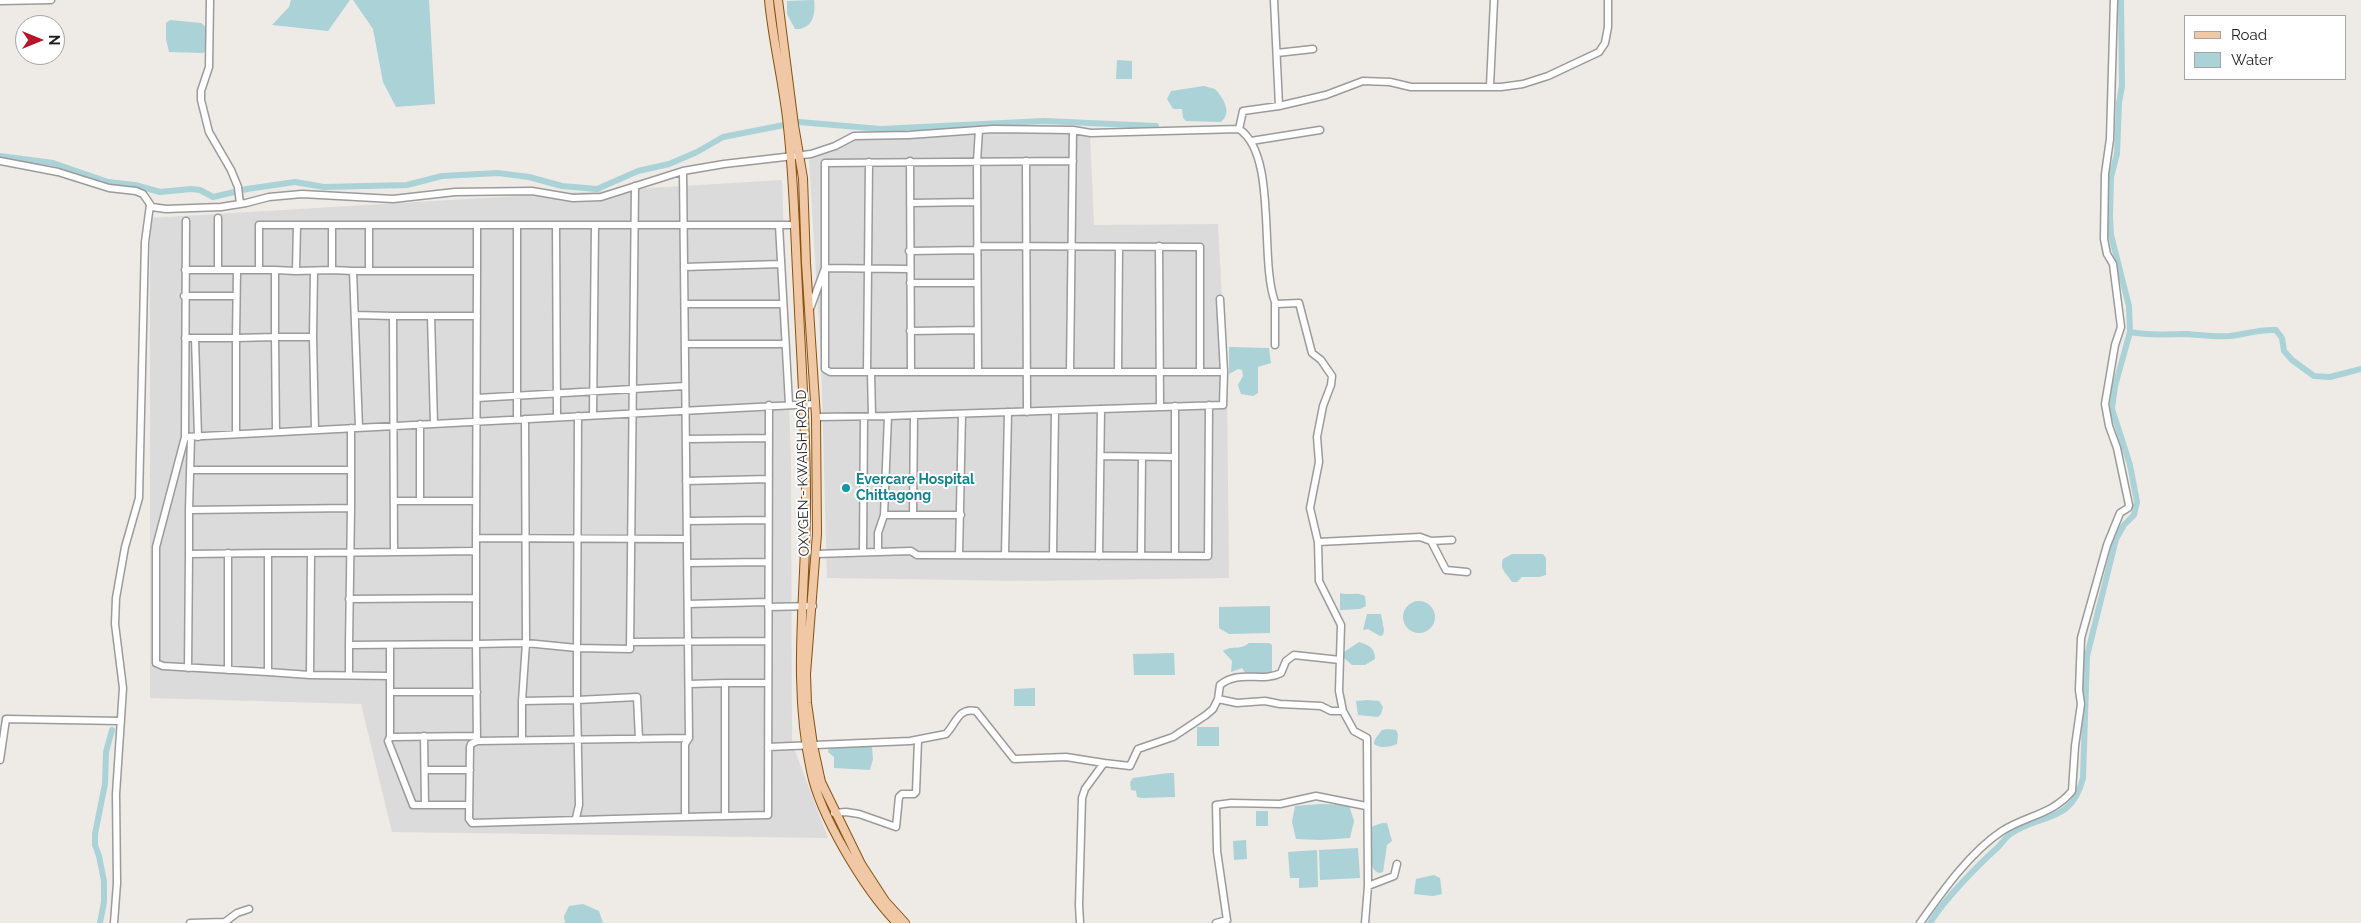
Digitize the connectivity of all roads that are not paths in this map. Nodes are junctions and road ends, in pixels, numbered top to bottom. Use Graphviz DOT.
graph roads {
  1 [pos="51,0"];
  2 [pos="210,0"];
  3 [pos="769,0"];
  4 [pos="778,0"];
  5 [pos="1274,0"];
  6 [pos="1494,0"];
  7 [pos="1608,0"];
  8 [pos="2114,0"];
  9 [pos="0,1"];
  10 [pos="1313,49"];
  11 [pos="1277,53"];
  12 [pos="1490,86"];
  13 [pos="1279,106"];
  14 [pos="1239,129"];
  15 [pos="979,130"];
  16 [pos="1074,130"];
  17 [pos="1320,130"];
  18 [pos="1251,141"];
  19 [pos="795,157"];
  20 [pos="0,161"];
  21 [pos="910,161"];
  22 [pos="977,161"];
  23 [pos="1026,161"];
  24 [pos="1073,161"];
  25 [pos="869,162"];
  26 [pos="683,171"];
  27 [pos="635,186"];
  28 [pos="977,202"];
  29 [pos="910,203"];
  30 [pos="240,204"];
  31 [pos="150,205"];
  32 [pos="218,218"];
  33 [pos="186,222"];
  34 [pos="297,225"];
  35 [pos="332,225"];
  36 [pos="369,225"];
  37 [pos="477,225"];
  38 [pos="517,225"];
  39 [pos="556,225"];
  40 [pos="595,225"];
  41 [pos="633,225"];
  42 [pos="684,225"];
  43 [pos="779,225"];
  44 [pos="794,225"];
  45 [pos="1159,246"];
  46 [pos="1025,247"];
  47 [pos="1072,247"];
  48 [pos="1119,247"];
  49 [pos="977,248"];
  50 [pos="910,251"];
  51 [pos="781,264"];
  52 [pos="684,267"];
  53 [pos="825,268"];
  54 [pos="867,268"];
  55 [pos="909,269"];
  56 [pos="185,270"];
  57 [pos="218,270"];
  58 [pos="237,270"];
  59 [pos="259,270"];
  60 [pos="275,270"];
  61 [pos="332,270"];
  62 [pos="296,271"];
  63 [pos="314,271"];
  64 [pos="354,271"];
  65 [pos="370,271"];
  66 [pos="477,271"];
  67 [pos="910,282"];
  68 [pos="977,282"];
  69 [pos="184,296"];
  70 [pos="236,296"];
  71 [pos="1220,299"];
  72 [pos="1275,302"];
  73 [pos="684,304"];
  74 [pos="783,304"];
  75 [pos="809,312"];
  76 [pos="355,315"];
  77 [pos="393,316"];
  78 [pos="431,316"];
  79 [pos="477,316"];
  80 [pos="977,330"];
  81 [pos="910,331"];
  82 [pos="276,337"];
  83 [pos="313,337"];
  84 [pos="185,338"];
  85 [pos="196,338"];
  86 [pos="236,338"];
  87 [pos="685,344"];
  88 [pos="785,344"];
  89 [pos="1275,345"];
  90 [pos="1070,371"];
  91 [pos="1118,371"];
  92 [pos="1159,371"];
  93 [pos="869,372"];
  94 [pos="910,372"];
  95 [pos="978,372"];
  96 [pos="1025,372"];
  97 [pos="1200,372"];
  98 [pos="1224,372"];
  99 [pos="685,386"];
  100 [pos="633,388"];
  101 [pos="593,392"];
  102 [pos="557,393"];
  103 [pos="517,396"];
  104 [pos="477,398"];
  105 [pos="788,404"];
  106 [pos="803,404"];
  107 [pos="815,404"];
  108 [pos="769,405"];
  109 [pos="1208,405"];
  110 [pos="1175,406"];
  111 [pos="1160,407"];
  112 [pos="1101,409"];
  113 [pos="686,410"];
  114 [pos="1055,411"];
  115 [pos="1008,412"];
  116 [pos="1026,412"];
  117 [pos="633,413"];
  118 [pos="962,414"];
  119 [pos="593,415"];
  120 [pos="914,415"];
  121 [pos="578,416"];
  122 [pos="864,416"];
  123 [pos="872,416"];
  124 [pos="888,416"];
  125 [pos="557,417"];
  126 [pos="816,417"];
  127 [pos="521,419"];
  128 [pos="477,421"];
  129 [pos="420,424"];
  130 [pos="434,424"];
  131 [pos="394,426"];
  132 [pos="350,428"];
  133 [pos="359,428"];
  134 [pos="315,430"];
  135 [pos="276,432"];
  136 [pos="236,434"];
  137 [pos="191,437"];
  138 [pos="769,438"];
  139 [pos="686,439"];
  140 [pos="1101,456"];
  141 [pos="1142,456"];
  142 [pos="1176,457"];
  143 [pos="190,470"];
  144 [pos="350,470"];
  145 [pos="768,479"];
  146 [pos="686,481"];
  147 [pos="394,501"];
  148 [pos="420,501"];
  149 [pos="476,501"];
  150 [pos="350,508"];
  151 [pos="189,510"];
  152 [pos="884,515"];
  153 [pos="914,515"];
  154 [pos="961,515"];
  155 [pos="768,520"];
  156 [pos="687,521"];
  157 [pos="476,538"];
  158 [pos="526,538"];
  159 [pos="577,538"];
  160 [pos="631,538"];
  161 [pos="687,539"];
  162 [pos="1452,540"];
  163 [pos="1431,541"];
  164 [pos="1318,542"];
  165 [pos="863,550"];
  166 [pos="476,551"];
  167 [pos="350,552"];
  168 [pos="394,552"];
  169 [pos="878,552"];
  170 [pos="228,553"];
  171 [pos="268,553"];
  172 [pos="311,553"];
  173 [pos="189,554"];
  174 [pos="816,554"];
  175 [pos="959,555"];
  176 [pos="1005,555"];
  177 [pos="1053,555"];
  178 [pos="1099,556"];
  179 [pos="1141,556"];
  180 [pos="1174,556"];
  181 [pos="768,562"];
  182 [pos="687,563"];
  183 [pos="1466,572"];
  184 [pos="476,598"];
  185 [pos="350,599"];
  186 [pos="688,604"];
  187 [pos="768,605"];
  188 [pos="804,606"];
  189 [pos="812,606"];
  190 [pos="630,642"];
  191 [pos="768,642"];
  192 [pos="688,643"];
  193 [pos="476,644"];
  194 [pos="526,644"];
  195 [pos="349,645"];
  196 [pos="390,645"];
  197 [pos="577,648"];
  198 [pos="1340,660"];
  199 [pos="188,668"];
  200 [pos="228,670"];
  201 [pos="268,672"];
  202 [pos="310,675"];
  203 [pos="349,676"];
  204 [pos="390,676"];
  205 [pos="725,683"];
  206 [pos="768,683"];
  207 [pos="688,684"];
  208 [pos="390,692"];
  209 [pos="477,692"];
  210 [pos="1218,699"];
  211 [pos="577,700"];
  212 [pos="522,701"];
  213 [pos="1343,711"];
  214 [pos="3,719"];
  215 [pos="121,721"];
  216 [pos="424,736"];
  217 [pos="390,737"];
  218 [pos="477,738"];
  219 [pos="689,738"];
  220 [pos="639,739"];
  221 [pos="522,740"];
  222 [pos="577,740"];
  223 [pos="918,740"];
  224 [pos="810,746"];
  225 [pos="768,747"];
  226 [pos="0,760"];
  227 [pos="1104,764"];
  228 [pos="425,770"];
  229 [pos="470,770"];
  230 [pos="425,805"];
  231 [pos="469,805"];
  232 [pos="1366,806"];
  233 [pos="834,813"];
  234 [pos="725,816"];
  235 [pos="685,817"];
  236 [pos="576,818"];
  237 [pos="1397,864"];
  238 [pos="1368,886"];
  239 [pos="249,909"];
  240 [pos="114,923"];
  241 [pos="190,923"];
  242 [pos="897,923"];
  243 [pos="906,923"];
  244 [pos="1080,923"];
  245 [pos="1216,923"];
  246 [pos="1365,923"];
  247 [pos="1920,923"];
  1 -- 9 [label="street"];
  2 -- 30 [label="street"];
  3 -- 19 [label="main road, OXYGEN - KWAISH ROAD"];
  4 -- 19 [label="main road, OXYGEN - KWAISH ROAD"];
  5 -- 11 [label="street"];
  6 -- 12 [label="street"];
  7 -- 12 [label="street"];
  8 -- 247 [label="street"];
  10 -- 11 [label="street"];
  11 -- 13 [label="street"];
  12 -- 13 [label="street"];
  13 -- 14 [label="street"];
  14 -- 16 [label="street"];
  14 -- 18 [label="street"];
  15 -- 16 [label="street"];
  15 -- 19 [label="street"];
  15 -- 22 [label="street"];
  16 -- 24 [label="street"];
  17 -- 18 [label="street"];
  18 -- 72 [label="street"];
  19 -- 26 [label="street"];
  19 -- 44 [label="main road, OXYGEN - KWAISH ROAD"];
  19 -- 75 [label="main road, OXYGEN - KWAISH ROAD"];
  20 -- 31 [label="street"];
  21 -- 22 [label="street"];
  21 -- 25 [label="street"];
  21 -- 29 [label="street"];
  22 -- 23 [label="street"];
  22 -- 28 [label="street"];
  23 -- 24 [label="street"];
  23 -- 46 [label="street"];
  24 -- 47 [label="street"];
  25 -- 53 [label="street"];
  25 -- 54 [label="street"];
  26 -- 27 [label="street"];
  26 -- 42 [label="street"];
  27 -- 30 [label="street"];
  27 -- 41 [label="street"];
  28 -- 29 [label="street"];
  28 -- 49 [label="street"];
  29 -- 50 [label="street"];
  30 -- 31 [label="street"];
  31 -- 215 [label="street"];
  32 -- 57 [label="street"];
  33 -- 56 [label="street"];
  34 -- 35 [label="street"];
  34 -- 59 [label="street"];
  34 -- 62 [label="street"];
  35 -- 36 [label="street"];
  35 -- 61 [label="street"];
  36 -- 37 [label="street"];
  36 -- 65 [label="street"];
  37 -- 38 [label="street"];
  37 -- 66 [label="street"];
  38 -- 39 [label="street"];
  38 -- 103 [label="street"];
  39 -- 40 [label="street"];
  39 -- 102 [label="street"];
  40 -- 41 [label="street"];
  40 -- 101 [label="street"];
  41 -- 42 [label="street"];
  41 -- 100 [label="street"];
  42 -- 43 [label="street"];
  42 -- 52 [label="street"];
  43 -- 44 [label="street"];
  43 -- 51 [label="street"];
  44 -- 106 [label="main road, OXYGEN - KWAISH ROAD"];
  45 -- 48 [label="street"];
  45 -- 92 [label="street"];
  45 -- 97 [label="street"];
  46 -- 47 [label="street"];
  46 -- 49 [label="street"];
  46 -- 96 [label="street"];
  47 -- 48 [label="street"];
  47 -- 90 [label="street"];
  48 -- 91 [label="street"];
  49 -- 50 [label="street"];
  49 -- 68 [label="street"];
  50 -- 55 [label="street"];
  51 -- 52 [label="street"];
  51 -- 74 [label="street"];
  52 -- 73 [label="street"];
  53 -- 54 [label="street"];
  53 -- 75 [label="street"];
  53 -- 93 [label="street"];
  54 -- 55 [label="street"];
  54 -- 93 [label="street"];
  55 -- 67 [label="street"];
  56 -- 57 [label="street"];
  56 -- 69 [label="street"];
  57 -- 58 [label="street"];
  58 -- 59 [label="street"];
  58 -- 70 [label="street"];
  59 -- 60 [label="street"];
  60 -- 62 [label="street"];
  60 -- 82 [label="street"];
  61 -- 63 [label="street"];
  61 -- 64 [label="street"];
  62 -- 63 [label="street"];
  63 -- 83 [label="street"];
  64 -- 65 [label="street"];
  64 -- 76 [label="street"];
  65 -- 66 [label="street"];
  66 -- 79 [label="street"];
  67 -- 68 [label="street"];
  67 -- 81 [label="street"];
  68 -- 80 [label="street"];
  69 -- 70 [label="street"];
  69 -- 84 [label="street"];
  70 -- 86 [label="street"];
  71 -- 98 [label="street"];
  72 -- 89 [label="street"];
  72 -- 164 [label="street"];
  73 -- 74 [label="street"];
  73 -- 87 [label="street"];
  74 -- 88 [label="street"];
  75 -- 107 [label="main road, OXYGEN - KWAISH ROAD"];
  76 -- 77 [label="street"];
  76 -- 133 [label="street"];
  77 -- 78 [label="street"];
  77 -- 131 [label="street"];
  78 -- 79 [label="street"];
  78 -- 130 [label="street"];
  79 -- 104 [label="street"];
  80 -- 81 [label="street"];
  80 -- 95 [label="street"];
  81 -- 94 [label="street"];
  82 -- 83 [label="street"];
  82 -- 86 [label="street"];
  82 -- 135 [label="street"];
  83 -- 134 [label="street"];
  84 -- 85 [label="street"];
  84 -- 137 [label="street"];
  85 -- 86 [label="street"];
  85 -- 137 [label="street"];
  86 -- 136 [label="street"];
  87 -- 88 [label="street"];
  87 -- 99 [label="street"];
  88 -- 105 [label="street"];
  90 -- 91 [label="street"];
  90 -- 96 [label="street"];
  91 -- 92 [label="street"];
  92 -- 97 [label="street"];
  92 -- 111 [label="street"];
  93 -- 94 [label="street"];
  93 -- 123 [label="street"];
  94 -- 95 [label="street"];
  95 -- 96 [label="street"];
  96 -- 116 [label="street"];
  97 -- 98 [label="street"];
  98 -- 109 [label="street"];
  99 -- 100 [label="street"];
  99 -- 113 [label="street"];
  100 -- 101 [label="street"];
  100 -- 117 [label="street"];
  101 -- 102 [label="street"];
  101 -- 119 [label="street"];
  102 -- 103 [label="street"];
  102 -- 125 [label="street"];
  103 -- 104 [label="street"];
  103 -- 127 [label="street"];
  104 -- 128 [label="street"];
  105 -- 106 [label="street"];
  105 -- 108 [label="street"];
  106 -- 107 [label="street"];
  106 -- 188 [label="main road, OXYGEN - KWAISH ROAD"];
  107 -- 126 [label="main road, OXYGEN - KWAISH ROAD"];
  108 -- 113 [label="street"];
  108 -- 138 [label="street"];
  109 -- 110 [label="street"];
  109 -- 180 [label="street"];
  110 -- 111 [label="street"];
  110 -- 142 [label="street"];
  111 -- 112 [label="street"];
  112 -- 114 [label="street"];
  112 -- 140 [label="street"];
  113 -- 117 [label="street"];
  113 -- 139 [label="street"];
  114 -- 116 [label="street"];
  114 -- 177 [label="street"];
  115 -- 116 [label="street"];
  115 -- 118 [label="street"];
  115 -- 176 [label="street"];
  117 -- 119 [label="street"];
  117 -- 160 [label="street"];
  118 -- 120 [label="street"];
  118 -- 154 [label="street"];
  119 -- 121 [label="street"];
  120 -- 124 [label="street"];
  120 -- 153 [label="street"];
  121 -- 125 [label="street"];
  121 -- 159 [label="street"];
  122 -- 123 [label="street"];
  122 -- 126 [label="street"];
  122 -- 165 [label="street"];
  123 -- 124 [label="street"];
  124 -- 152 [label="street"];
  125 -- 127 [label="street"];
  126 -- 174 [label="main road, OXYGEN - KWAISH ROAD"];
  127 -- 128 [label="street"];
  127 -- 158 [label="street"];
  128 -- 130 [label="street"];
  128 -- 149 [label="street"];
  129 -- 130 [label="street"];
  129 -- 131 [label="street"];
  129 -- 148 [label="street"];
  131 -- 133 [label="street"];
  131 -- 147 [label="street"];
  132 -- 133 [label="street"];
  132 -- 134 [label="street"];
  132 -- 144 [label="street"];
  134 -- 135 [label="street"];
  135 -- 136 [label="street"];
  136 -- 137 [label="street"];
  137 -- 143 [label="street"];
  137 -- 199 [label="street"];
  138 -- 139 [label="street"];
  138 -- 145 [label="street"];
  139 -- 146 [label="street"];
  140 -- 141 [label="street"];
  140 -- 178 [label="street"];
  141 -- 142 [label="street"];
  141 -- 179 [label="street"];
  142 -- 180 [label="street"];
  143 -- 144 [label="street"];
  143 -- 151 [label="street"];
  144 -- 150 [label="street"];
  145 -- 146 [label="street"];
  145 -- 155 [label="street"];
  146 -- 156 [label="street"];
  147 -- 148 [label="street"];
  147 -- 168 [label="street"];
  148 -- 149 [label="street"];
  149 -- 157 [label="street"];
  150 -- 151 [label="street"];
  150 -- 167 [label="street"];
  151 -- 173 [label="street"];
  152 -- 153 [label="street"];
  152 -- 169 [label="street"];
  153 -- 154 [label="street"];
  154 -- 175 [label="street"];
  155 -- 156 [label="street"];
  155 -- 181 [label="street"];
  156 -- 161 [label="street"];
  157 -- 158 [label="street"];
  157 -- 166 [label="street"];
  158 -- 159 [label="street"];
  158 -- 194 [label="street"];
  159 -- 160 [label="street"];
  159 -- 197 [label="street"];
  160 -- 161 [label="street"];
  160 -- 190 [label="street"];
  161 -- 182 [label="street"];
  162 -- 163 [label="street"];
  163 -- 164 [label="street"];
  163 -- 183 [label="street"];
  164 -- 198 [label="street"];
  166 -- 168 [label="street"];
  166 -- 184 [label="street"];
  167 -- 168 [label="street"];
  167 -- 172 [label="street"];
  167 -- 185 [label="street"];
  169 -- 174 [label="street"];
  169 -- 175 [label="street"];
  170 -- 171 [label="street"];
  170 -- 173 [label="street"];
  170 -- 200 [label="street"];
  171 -- 172 [label="street"];
  171 -- 201 [label="street"];
  172 -- 202 [label="street"];
  173 -- 199 [label="street"];
  174 -- 189 [label="main road, OXYGEN - KWAISH ROAD"];
  175 -- 176 [label="street"];
  176 -- 177 [label="street"];
  177 -- 178 [label="street"];
  178 -- 179 [label="street"];
  179 -- 180 [label="street"];
  181 -- 182 [label="street"];
  181 -- 187 [label="street"];
  182 -- 186 [label="street"];
  184 -- 185 [label="street"];
  184 -- 193 [label="street"];
  185 -- 195 [label="street"];
  186 -- 187 [label="street"];
  186 -- 192 [label="street"];
  187 -- 188 [label="street"];
  187 -- 191 [label="street"];
  188 -- 189 [label="street"];
  188 -- 224 [label="main road, OXYGEN - KWAISH ROAD"];
  189 -- 224 [label="main road, OXYGEN - KWAISH ROAD"];
  190 -- 192 [label="street"];
  190 -- 197 [label="street"];
  191 -- 192 [label="street"];
  191 -- 206 [label="street"];
  192 -- 207 [label="street"];
  193 -- 194 [label="street"];
  193 -- 196 [label="street"];
  193 -- 209 [label="street"];
  194 -- 197 [label="street"];
  194 -- 212 [label="street"];
  195 -- 196 [label="street"];
  195 -- 203 [label="street"];
  196 -- 204 [label="street"];
  197 -- 211 [label="street"];
  198 -- 210 [label="street"];
  198 -- 213 [label="street"];
  199 -- 200 [label="street"];
  200 -- 201 [label="street"];
  201 -- 202 [label="street"];
  202 -- 203 [label="street"];
  203 -- 204 [label="street"];
  204 -- 208 [label="street"];
  205 -- 206 [label="street"];
  205 -- 207 [label="street"];
  205 -- 234 [label="street"];
  206 -- 225 [label="street"];
  207 -- 219 [label="street"];
  208 -- 209 [label="street"];
  208 -- 217 [label="street"];
  209 -- 218 [label="street"];
  210 -- 213 [label="street"];
  210 -- 227 [label="street"];
  211 -- 212 [label="street"];
  211 -- 220 [label="street"];
  211 -- 222 [label="street"];
  212 -- 221 [label="street"];
  213 -- 232 [label="street"];
  214 -- 215 [label="street"];
  214 -- 226 [label="street"];
  215 -- 240 [label="street"];
  216 -- 217 [label="street"];
  216 -- 218 [label="street"];
  216 -- 228 [label="street"];
  217 -- 230 [label="street"];
  218 -- 221 [label="street"];
  218 -- 229 [label="street"];
  219 -- 220 [label="street"];
  219 -- 235 [label="street"];
  220 -- 222 [label="street"];
  221 -- 222 [label="street"];
  222 -- 236 [label="street"];
  223 -- 224 [label="street"];
  223 -- 227 [label="street"];
  223 -- 233 [label="street"];
  224 -- 225 [label="street"];
  224 -- 233 [label="main road, OXYGEN - KWAISH ROAD"];
  224 -- 242 [label="main road, OXYGEN - KWAISH ROAD"];
  225 -- 234 [label="street"];
  227 -- 244 [label="street"];
  228 -- 229 [label="street"];
  228 -- 230 [label="street"];
  229 -- 231 [label="street"];
  230 -- 231 [label="street"];
  231 -- 236 [label="street"];
  232 -- 238 [label="street"];
  232 -- 245 [label="street"];
  233 -- 243 [label="main road, OXYGEN - KWAISH ROAD"];
  234 -- 235 [label="street"];
  235 -- 236 [label="street"];
  237 -- 238 [label="street"];
  238 -- 246 [label="street"];
  239 -- 241 [label="street"];
}
